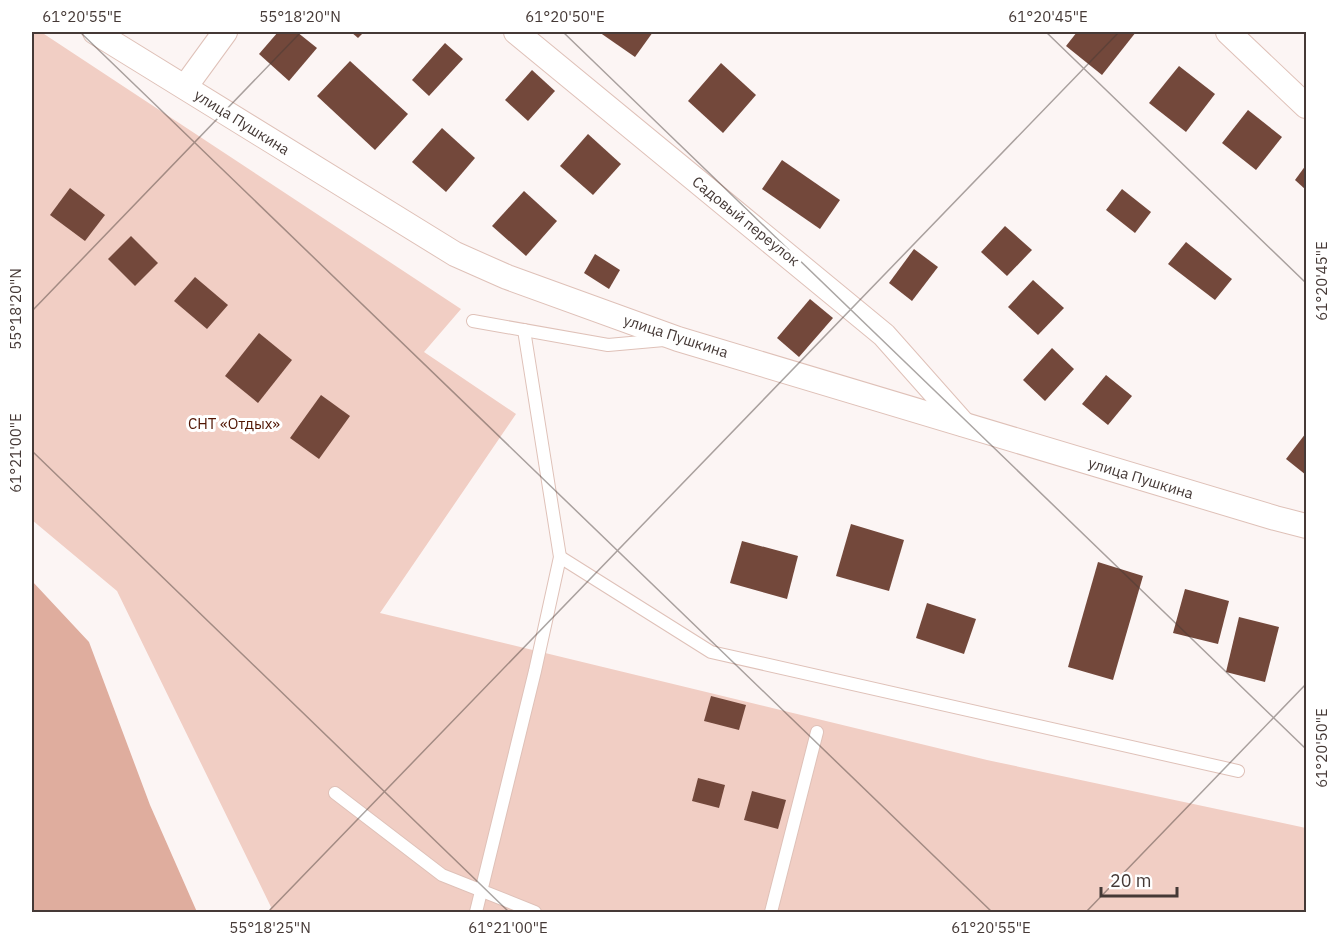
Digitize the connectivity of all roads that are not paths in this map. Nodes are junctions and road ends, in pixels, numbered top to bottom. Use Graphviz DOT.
graph roads {
  1 [pos="96,32"];
  2 [pos="225,32"];
  3 [pos="516,32"];
  4 [pos="1228,32"];
  5 [pos="185,87"];
  6 [pos="1306,106"];
  7 [pos="473,321"];
  8 [pos="524,330"];
  9 [pos="678,339"];
  10 [pos="963,424"];
  11 [pos="1306,526"];
  12 [pos="560,557"];
  13 [pos="817,732"];
  14 [pos="1238,771"];
  15 [pos="335,793"];
  16 [pos="480,891"];
  17 [pos="476,912"];
  18 [pos="535,912"];
  19 [pos="771,912"];
  1 -- 5 [label="street, улица Пушкина"];
  2 -- 5 [label="street"];
  3 -- 10 [label="street, Садовый переулок"];
  4 -- 6 [label="street"];
  5 -- 9 [label="street, улица Пушкина"];
  7 -- 8 [label="lane"];
  8 -- 9 [label="lane"];
  8 -- 12 [label="lane"];
  9 -- 10 [label="street, улица Пушкина"];
  10 -- 11 [label="street, улица Пушкина"];
  12 -- 14 [label="lane"];
  12 -- 16 [label="lane"];
  13 -- 19 [label="lane"];
  15 -- 16 [label="lane"];
  16 -- 17 [label="lane"];
  16 -- 18 [label="lane"];
}
